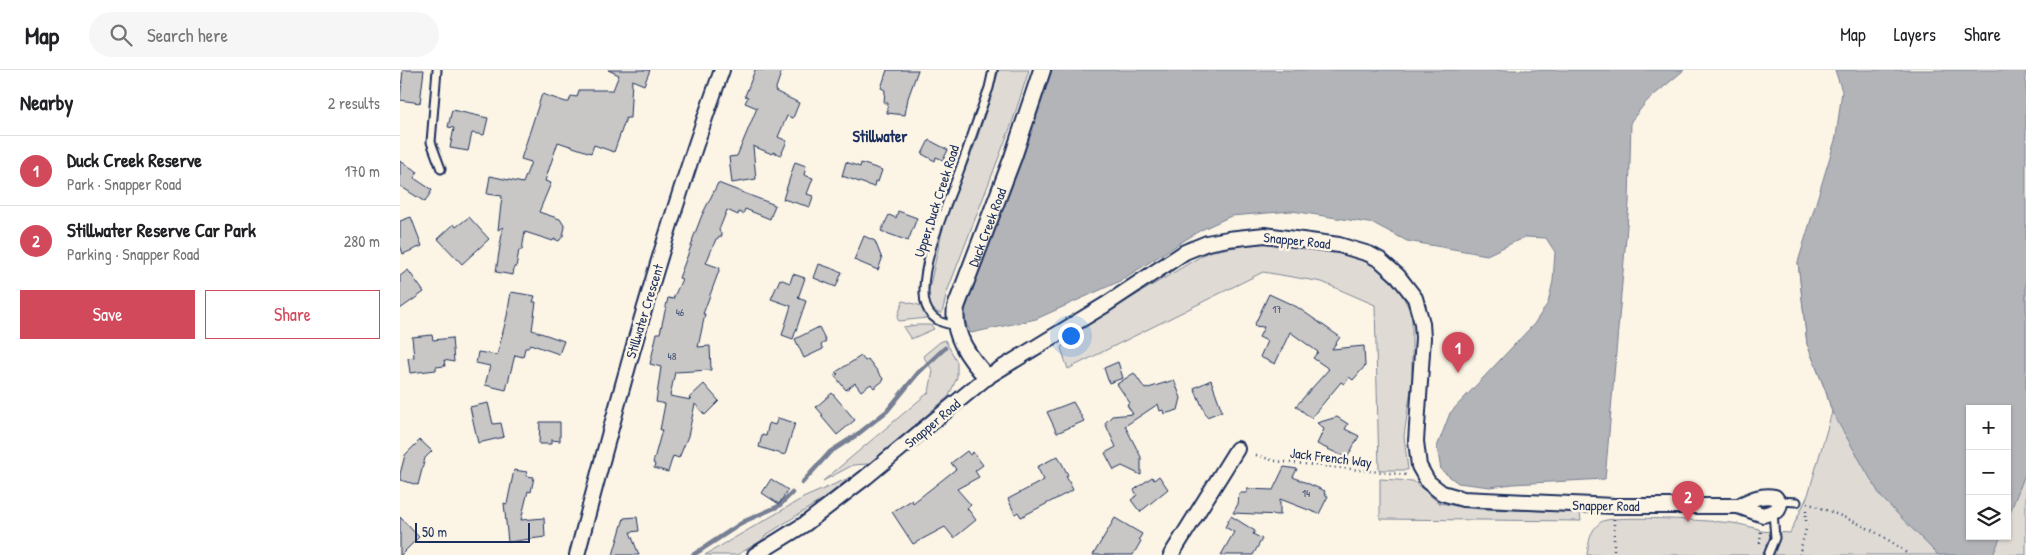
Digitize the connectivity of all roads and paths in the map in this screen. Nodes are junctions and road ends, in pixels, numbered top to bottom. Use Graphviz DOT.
graph roads {
  1 [pos="437,70"];
  2 [pos="722,70"];
  3 [pos="993,70"];
  4 [pos="1042,70"];
  5 [pos="441,169"];
  6 [pos="954,325"];
  7 [pos="987,378"];
  8 [pos="1237,449"];
  9 [pos="1256,455"];
  10 [pos="1405,476"];
  11 [pos="1797,502"];
  12 [pos="1806,502"];
  13 [pos="1614,506"];
  14 [pos="1738,506"];
  15 [pos="1772,509"];
  16 [pos="1760,544"];
  17 [pos="577,555"];
  18 [pos="755,555"];
  19 [pos="1172,555"];
  20 [pos="1614,555"];
  21 [pos="1768,555"];
  22 [pos="1799,555"];
  23 [pos="1909,555"];
  1 -- 5 [label="lane"];
  2 -- 17 [label="street, Stillwater Crescent"];
  3 -- 6 [label="lane, Upper Duck Creek Road"];
  4 -- 6 [label="street, Duck Creek Road"];
  6 -- 7 [label="street"];
  7 -- 13 [label="street, Snapper Road"];
  7 -- 18 [label="street, Snapper Road"];
  8 -- 19 [label="street"];
  9 -- 10 [label="path, Jack French Way"];
  11 -- 12 [label="path"];
  11 -- 15 [label="lane"];
  12 -- 22 [label="path"];
  12 -- 23 [label="path"];
  13 -- 14 [label="street, Snapper Road"];
  13 -- 20 [label="path"];
  14 -- 15 [label="street, Snapper Road"];
  14 -- 15 [label="street, Snapper Road"];
  15 -- 16 [label="path"];
  15 -- 21 [label="lane"];
}
